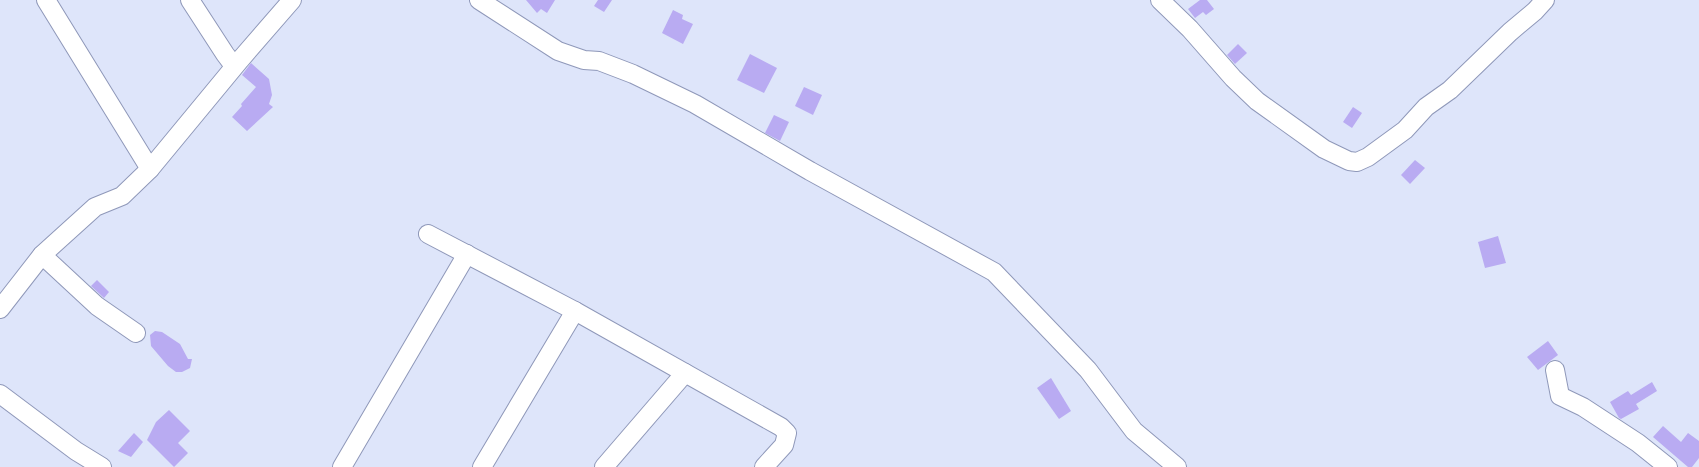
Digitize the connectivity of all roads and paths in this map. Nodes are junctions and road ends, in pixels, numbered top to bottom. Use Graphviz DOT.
graph roads {
  1 [pos="46,0"];
  2 [pos="190,0"];
  3 [pos="292,0"];
  4 [pos="479,0"];
  5 [pos="1160,0"];
  6 [pos="1546,0"];
  7 [pos="234,66"];
  8 [pos="150,169"];
  9 [pos="428,234"];
  10 [pos="467,254"];
  11 [pos="42,255"];
  12 [pos="2,304"];
  13 [pos="575,311"];
  14 [pos="136,333"];
  15 [pos="1555,370"];
  16 [pos="686,372"];
  17 [pos="0,394"];
  18 [pos="102,467"];
  19 [pos="342,467"];
  20 [pos="482,467"];
  21 [pos="604,467"];
  22 [pos="764,467"];
  23 [pos="1177,467"];
  24 [pos="1668,467"];
  1 -- 8 [label="street"];
  2 -- 7 [label="street"];
  3 -- 7 [label="street"];
  4 -- 23 [label="street"];
  5 -- 6 [label="street"];
  7 -- 8 [label="street"];
  8 -- 11 [label="street"];
  9 -- 10 [label="street"];
  10 -- 13 [label="street"];
  10 -- 19 [label="street"];
  11 -- 12 [label="street"];
  11 -- 14 [label="street"];
  13 -- 16 [label="street"];
  13 -- 20 [label="street"];
  15 -- 24 [label="street"];
  16 -- 21 [label="street"];
  16 -- 22 [label="street"];
  17 -- 18 [label="street"];
}
